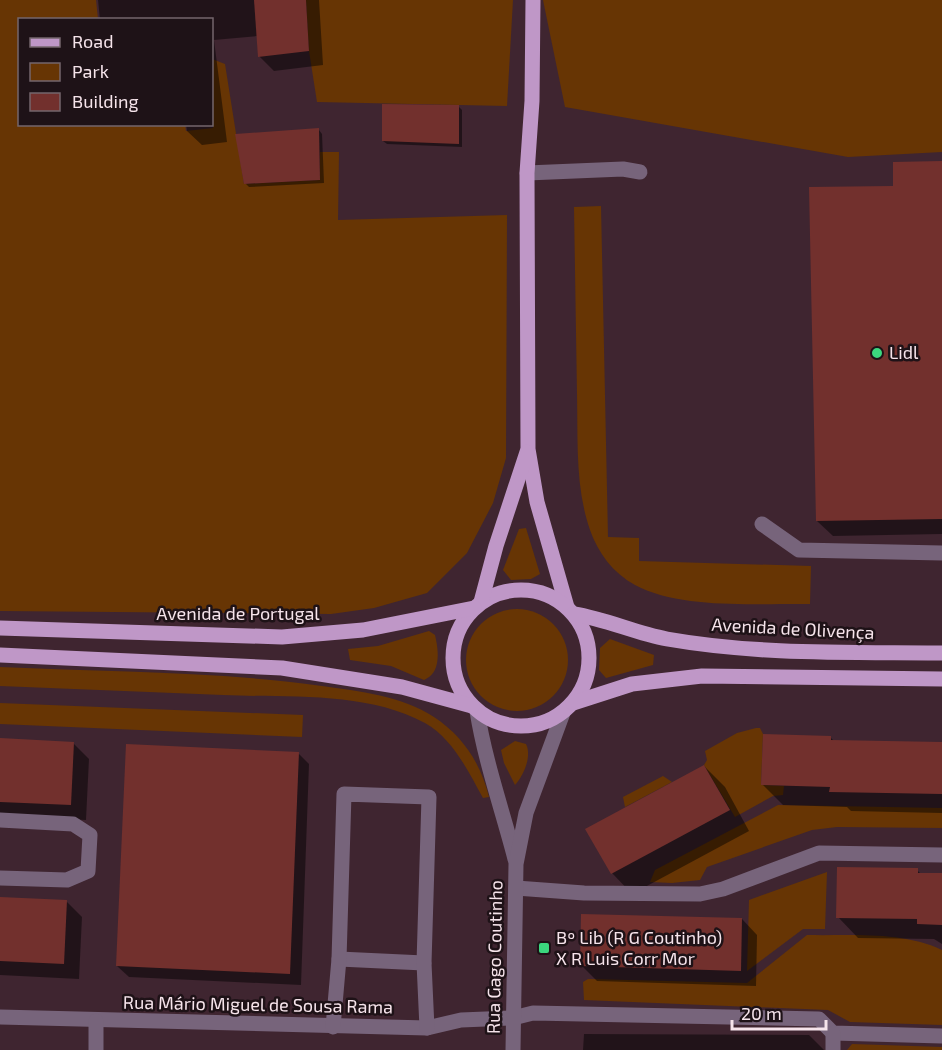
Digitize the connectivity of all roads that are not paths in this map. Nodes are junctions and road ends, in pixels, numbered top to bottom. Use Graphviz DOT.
graph roads {
  1 [pos="533,0"];
  2 [pos="640,172"];
  3 [pos="527,173"];
  4 [pos="528,449"];
  5 [pos="762,524"];
  6 [pos="942,553"];
  7 [pos="478,605"];
  8 [pos="570,610"];
  9 [pos="0,628"];
  10 [pos="942,653"];
  11 [pos="0,655"];
  12 [pos="942,679"];
  13 [pos="568,708"];
  14 [pos="475,709"];
  15 [pos="0,820"];
  16 [pos="942,855"];
  17 [pos="516,864"];
  18 [pos="0,878"];
  19 [pos="516,888"];
  20 [pos="339,959"];
  21 [pos="424,963"];
  22 [pos="0,1017"];
  23 [pos="513,1018"];
  24 [pos="96,1020"];
  25 [pos="333,1027"];
  26 [pos="427,1028"];
  27 [pos="833,1033"];
  28 [pos="942,1036"];
  29 [pos="96,1050"];
  30 [pos="513,1050"];
  31 [pos="832,1050"];
  1 -- 3 [label="main road"];
  2 -- 3 [label="street"];
  3 -- 4 [label="main road"];
  4 -- 7 [label="main road"];
  4 -- 8 [label="main road"];
  5 -- 6 [label="street"];
  7 -- 8 [label="main road"];
  7 -- 9 [label="main road, Avenida de Portugal"];
  7 -- 14 [label="main road"];
  8 -- 10 [label="main road, Avenida de Olivença"];
  8 -- 13 [label="main road"];
  11 -- 14 [label="main road"];
  12 -- 13 [label="main road"];
  13 -- 14 [label="main road"];
  13 -- 17 [label="street, Rua Gago Coutinho"];
  14 -- 17 [label="street, Rua Gago Coutinho"];
  15 -- 18 [label="street"];
  16 -- 19 [label="street"];
  17 -- 19 [label="street, Rua Gago Coutinho"];
  19 -- 23 [label="street, Rua Gago Coutinho"];
  20 -- 21 [label="street"];
  20 -- 21 [label="street"];
  20 -- 25 [label="street"];
  21 -- 26 [label="street"];
  22 -- 24 [label="street, Rua Mário Miguel de Sousa Rama"];
  23 -- 26 [label="street, Rua Mário Miguel de Sousa Rama"];
  23 -- 27 [label="street, Rua Mário Miguel de Sousa Rama"];
  23 -- 30 [label="street, Rua Gago Coutinho"];
  24 -- 25 [label="street, Rua Mário Miguel de Sousa Rama"];
  24 -- 29 [label="street"];
  25 -- 26 [label="street, Rua Mário Miguel de Sousa Rama"];
  27 -- 28 [label="street"];
  27 -- 31 [label="street"];
}
